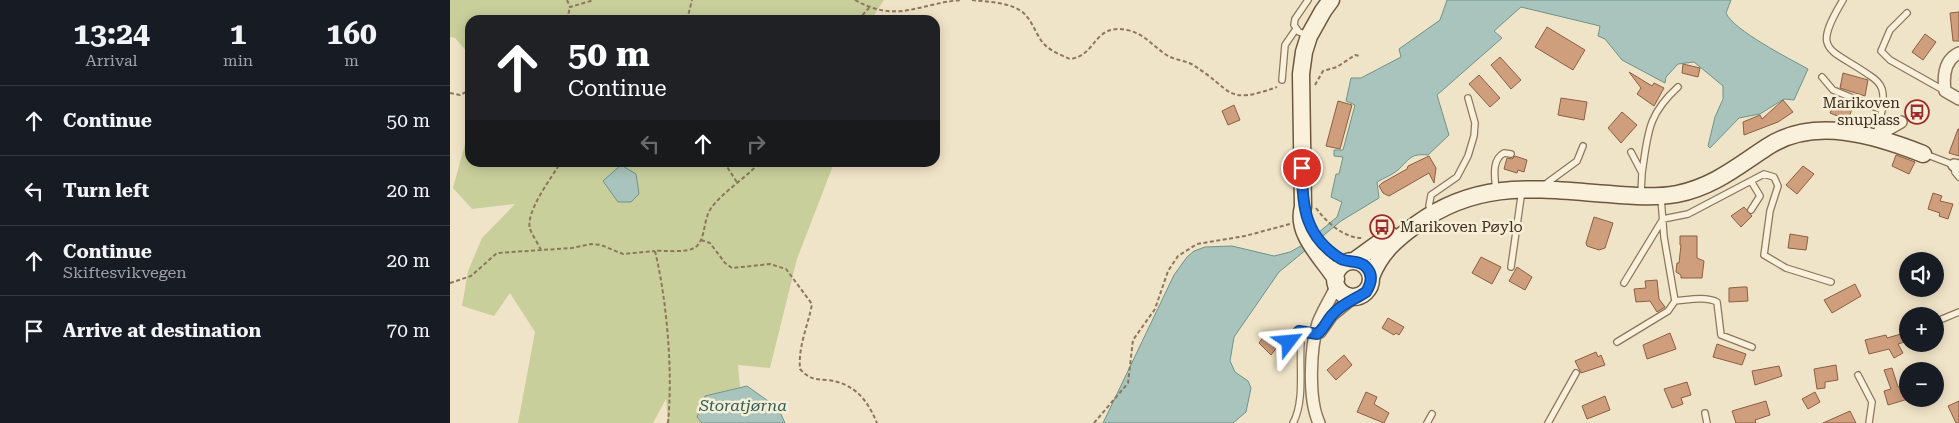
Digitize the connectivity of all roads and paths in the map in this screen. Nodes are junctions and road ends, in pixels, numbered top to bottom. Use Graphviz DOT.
graph roads {
  1 [pos="567,0"];
  2 [pos="594,0"];
  3 [pos="692,0"];
  4 [pos="855,0"];
  5 [pos="933,0"];
  6 [pos="962,0"];
  7 [pos="972,0"];
  8 [pos="1308,0"];
  9 [pos="1331,0"];
  10 [pos="1842,0"];
  11 [pos="932,4"];
  12 [pos="570,7"];
  13 [pos="869,8"];
  14 [pos="1907,13"];
  15 [pos="568,15"];
  16 [pos="688,15"];
  17 [pos="863,15"];
  18 [pos="1302,32"];
  19 [pos="1959,53"];
  20 [pos="1360,56"];
  21 [pos="1822,77"];
  22 [pos="1282,80"];
  23 [pos="1678,86"];
  24 [pos="1313,90"];
  25 [pos="1945,91"];
  26 [pos="465,92"];
  27 [pos="450,93"];
  28 [pos="1468,98"];
  29 [pos="1959,99"];
  30 [pos="1882,110"];
  31 [pos="1901,122"];
  32 [pos="1875,137"];
  33 [pos="1583,146"];
  34 [pos="1631,152"];
  35 [pos="1510,154"];
  36 [pos="1923,154"];
  37 [pos="1957,165"];
  38 [pos="558,167"];
  39 [pos="727,167"];
  40 [pos="755,167"];
  41 [pos="1642,173"];
  42 [pos="1959,178"];
  43 [pos="1751,181"];
  44 [pos="738,184"];
  45 [pos="1544,189"];
  46 [pos="1496,190"];
  47 [pos="1640,196"];
  48 [pos="1661,196"];
  49 [pos="1521,197"];
  50 [pos="1752,210"];
  51 [pos="1429,215"];
  52 [pos="1663,219"];
  53 [pos="1307,221"];
  54 [pos="1344,234"];
  55 [pos="701,240"];
  56 [pos="541,250"];
  57 [pos="655,251"];
  58 [pos="1510,267"];
  59 [pos="1340,269"];
  60 [pos="1371,278"];
  61 [pos="1831,282"];
  62 [pos="450,283"];
  63 [pos="1624,284"];
  64 [pos="1354,297"];
  65 [pos="1675,301"];
  66 [pos="1959,312"];
  67 [pos="1944,318"];
  68 [pos="1317,334"];
  69 [pos="1617,342"];
  70 [pos="1752,347"];
  71 [pos="1576,372"];
  72 [pos="1858,375"];
  73 [pos="1706,413"];
  74 [pos="1432,414"];
  75 [pos="668,423"];
  76 [pos="877,423"];
  77 [pos="1094,423"];
  78 [pos="1293,423"];
  79 [pos="1319,423"];
  80 [pos="1427,423"];
  81 [pos="1548,423"];
  82 [pos="1707,423"];
  83 [pos="1869,423"];
  1 -- 12 [label="path"];
  2 -- 12 [label="path"];
  3 -- 16 [label="path"];
  4 -- 13 [label="path"];
  5 -- 11 [label="path"];
  6 -- 11 [label="path"];
  7 -- 22 [label="path"];
  8 -- 18 [label="lane"];
  9 -- 18 [label="main road"];
  10 -- 30 [label="lane"];
  11 -- 13 [label="path"];
  12 -- 15 [label="path"];
  13 -- 17 [label="path"];
  14 -- 25 [label="lane"];
  18 -- 22 [label="lane"];
  18 -- 53 [label="main road"];
  19 -- 25 [label="street"];
  20 -- 24 [label="path"];
  21 -- 30 [label="lane"];
  23 -- 41 [label="lane"];
  25 -- 29 [label="street"];
  26 -- 27 [label="path"];
  28 -- 51 [label="lane"];
  30 -- 32 [label="lane"];
  31 -- 32 [label="street"];
  32 -- 36 [label="main road"];
  32 -- 48 [label="main road"];
  33 -- 45 [label="lane"];
  34 -- 41 [label="lane"];
  35 -- 46 [label="lane"];
  36 -- 37 [label="lane"];
  37 -- 42 [label="lane"];
  38 -- 56 [label="path"];
  39 -- 44 [label="path"];
  40 -- 44 [label="path"];
  41 -- 47 [label="lane"];
  43 -- 50 [label="lane"];
  43 -- 52 [label="lane"];
  43 -- 61 [label="lane"];
  44 -- 55 [label="path"];
  45 -- 46 [label="main road"];
  45 -- 47 [label="main road"];
  46 -- 51 [label="main road"];
  47 -- 48 [label="main road"];
  48 -- 52 [label="lane"];
  49 -- 58 [label="lane"];
  51 -- 59 [label="main road"];
  51 -- 60 [label="main road"];
  52 -- 63 [label="lane"];
  52 -- 65 [label="lane"];
  53 -- 54 [label="path"];
  53 -- 59 [label="main road"];
  53 -- 77 [label="path"];
  55 -- 57 [label="path"];
  55 -- 76 [label="path"];
  56 -- 57 [label="path"];
  56 -- 62 [label="path"];
  57 -- 75 [label="path"];
  59 -- 60 [label="main road"];
  59 -- 64 [label="main road"];
  59 -- 68 [label="street"];
  60 -- 64 [label="main road"];
  64 -- 68 [label="street"];
  65 -- 69 [label="lane"];
  65 -- 70 [label="lane"];
  66 -- 67 [label="lane"];
  68 -- 78 [label="lane"];
  68 -- 79 [label="street"];
  71 -- 81 [label="lane"];
  72 -- 83 [label="lane"];
  73 -- 82 [label="lane"];
  74 -- 80 [label="lane"];
}
